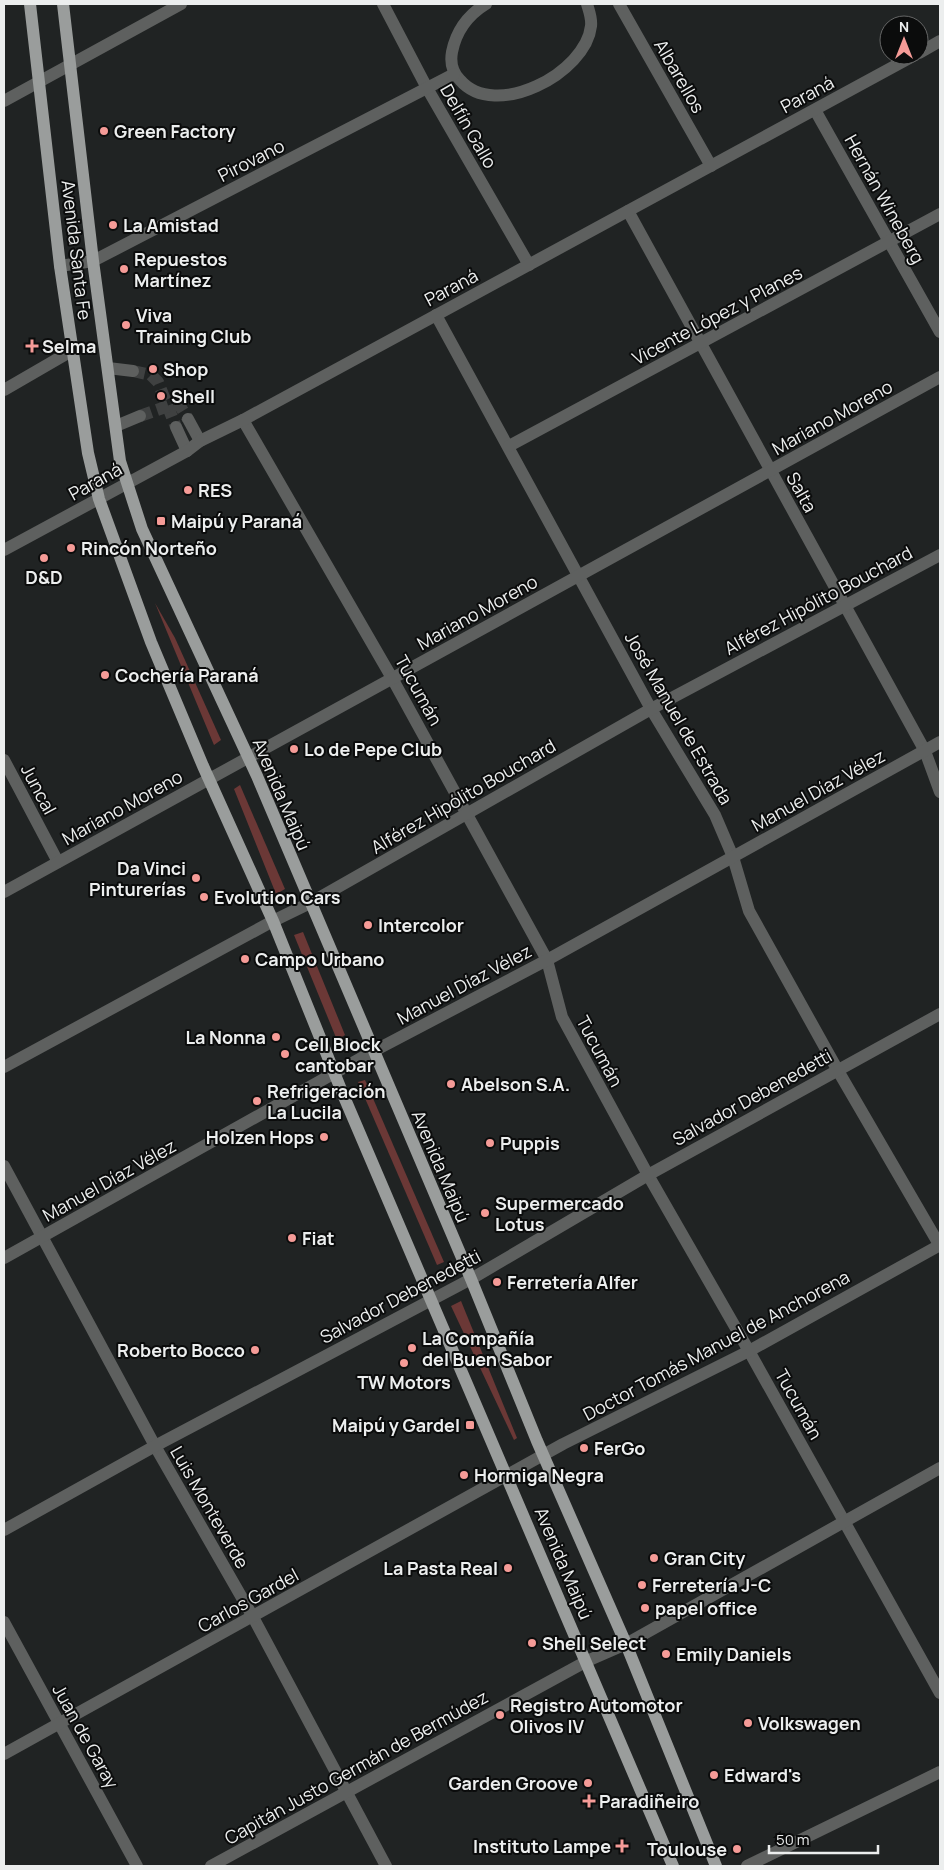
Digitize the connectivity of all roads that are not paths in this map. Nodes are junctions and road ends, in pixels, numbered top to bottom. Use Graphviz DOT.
graph roads {
  1 [pos="30,4"];
  2 [pos="63,4"];
  3 [pos="181,4"];
  4 [pos="383,4"];
  5 [pos="486,4"];
  6 [pos="587,4"];
  7 [pos="619,4"];
  8 [pos="940,41"];
  9 [pos="929,47"];
  10 [pos="70,64"];
  11 [pos="897,65"];
  12 [pos="454,74"];
  13 [pos="39,81"];
  14 [pos="427,88"];
  15 [pos="4,102"];
  16 [pos="815,110"];
  17 [pos="711,166"];
  18 [pos="628,211"];
  19 [pos="940,214"];
  20 [pos="889,242"];
  21 [pos="93,261"];
  22 [pos="529,265"];
  23 [pos="60,266"];
  24 [pos="436,315"];
  25 [pos="940,332"];
  26 [pos="700,343"];
  27 [pos="73,350"];
  28 [pos="108,368"];
  29 [pos="133,371"];
  30 [pos="940,377"];
  31 [pos="4,390"];
  32 [pos="140,416"];
  33 [pos="188,419"];
  34 [pos="243,420"];
  35 [pos="116,426"];
  36 [pos="176,427"];
  37 [pos="200,441"];
  38 [pos="510,446"];
  39 [pos="187,451"];
  40 [pos="770,470"];
  41 [pos="126,484"];
  42 [pos="99,499"];
  43 [pos="4,550"];
  44 [pos="940,555"];
  45 [pos="579,576"];
  46 [pos="846,606"];
  47 [pos="392,678"];
  48 [pos="651,710"];
  49 [pos="940,742"];
  50 [pos="925,751"];
  51 [pos="248,757"];
  52 [pos="4,760"];
  53 [pos="208,779"];
  54 [pos="940,792"];
  55 [pos="466,814"];
  56 [pos="733,856"];
  57 [pos="58,862"];
  58 [pos="4,892"];
  59 [pos="310,903"];
  60 [pos="273,921"];
  61 [pos="547,960"];
  62 [pos="940,1014"];
  63 [pos="372,1052"];
  64 [pos="4,1067"];
  65 [pos="837,1070"];
  66 [pos="335,1074"];
  67 [pos="4,1166"];
  68 [pos="648,1176"];
  69 [pos="43,1236"];
  70 [pos="940,1246"];
  71 [pos="4,1258"];
  72 [pos="471,1279"];
  73 [pos="432,1299"];
  74 [pos="749,1351"];
  75 [pos="155,1446"];
  76 [pos="543,1455"];
  77 [pos="940,1468"];
  78 [pos="508,1475"];
  79 [pos="844,1521"];
  80 [pos="4,1530"];
  81 [pos="253,1617"];
  82 [pos="4,1622"];
  83 [pos="626,1644"];
  84 [pos="587,1661"];
  85 [pos="940,1693"];
  86 [pos="60,1724"];
  87 [pos="4,1754"];
  88 [pos="940,1772"];
  89 [pos="346,1792"];
  90 [pos="137,1866"];
  91 [pos="211,1866"];
  92 [pos="386,1866"];
  93 [pos="674,1866"];
  94 [pos="716,1866"];
  95 [pos="747,1866"];
  1 -- 13 [label="main road, Avenida Santa Fe"];
  2 -- 10 [label="main road, Avenida Santa Fe"];
  3 -- 10 [label="street"];
  4 -- 14 [label="street, Delfín Gallo"];
  5 -- 12 [label="street"];
  6 -- 12 [label="street"];
  7 -- 17 [label="street, Albarellos"];
  8 -- 9 [label="street"];
  10 -- 13 [label="street"];
  10 -- 21 [label="main road, Avenida Santa Fe"];
  11 -- 16 [label="street, Paraná"];
  12 -- 14 [label="street, Pirovano"];
  13 -- 15 [label="street"];
  13 -- 23 [label="main road, Avenida Santa Fe"];
  14 -- 21 [label="street, Pirovano"];
  14 -- 22 [label="street, Delfín Gallo"];
  16 -- 17 [label="street, Paraná"];
  16 -- 20 [label="street, Hernán Wineberg"];
  17 -- 18 [label="street, Paraná"];
  18 -- 22 [label="street, Paraná"];
  18 -- 26 [label="street, Salta"];
  19 -- 20 [label="street, Vicente López y Planes"];
  20 -- 25 [label="street, Hernán Wineberg"];
  20 -- 26 [label="street, Vicente López y Planes"];
  21 -- 23 [label="street, Pirovano"];
  21 -- 28 [label="main road, Avenida Santa Fe"];
  22 -- 24 [label="street, Paraná"];
  23 -- 27 [label="main road, Avenida Santa Fe"];
  24 -- 34 [label="street, Paraná"];
  24 -- 38 [label="street, José Manuel de Estrada"];
  26 -- 38 [label="street, Vicente López y Planes"];
  26 -- 40 [label="street, Salta"];
  27 -- 31 [label="street"];
  27 -- 42 [label="main road, Avenida Santa Fe"];
  28 -- 29 [label="street"];
  28 -- 35 [label="main road, Avenida Santa Fe"];
  30 -- 40 [label="street, Mariano Moreno"];
  32 -- 35 [label="street"];
  33 -- 37 [label="street"];
  34 -- 37 [label="street, Paraná"];
  34 -- 47 [label="street, Tucumán"];
  35 -- 41 [label="main road, Avenida Santa Fe"];
  36 -- 39 [label="street"];
  37 -- 39 [label="street, Paraná"];
  38 -- 45 [label="street, José Manuel de Estrada"];
  39 -- 41 [label="street, Paraná"];
  40 -- 45 [label="street, Mariano Moreno"];
  40 -- 46 [label="street, Salta"];
  41 -- 42 [label="street, Paraná"];
  41 -- 51 [label="main road, Avenida Maipú"];
  42 -- 43 [label="street, Paraná"];
  42 -- 53 [label="main road, Avenida Maipú"];
  44 -- 46 [label="street, Alférez Hipólito Bouchard"];
  45 -- 47 [label="street, Mariano Moreno"];
  45 -- 48 [label="street, José Manuel de Estrada"];
  46 -- 48 [label="street, Alférez Hipólito Bouchard"];
  46 -- 50 [label="street, Salta"];
  47 -- 51 [label="street, Mariano Moreno"];
  47 -- 55 [label="street, Tucumán"];
  48 -- 55 [label="street, Alférez Hipólito Bouchard"];
  48 -- 56 [label="street, José Manuel de Estrada"];
  49 -- 50 [label="street, Manuel Díaz Vélez"];
  50 -- 54 [label="street, Salta"];
  50 -- 56 [label="street, Manuel Díaz Vélez"];
  51 -- 53 [label="street, Mariano Moreno"];
  51 -- 59 [label="main road, Avenida Maipú"];
  52 -- 57 [label="street, Juncal"];
  53 -- 57 [label="street, Mariano Moreno"];
  53 -- 60 [label="main road, Avenida Maipú"];
  55 -- 59 [label="street, Alférez Hipólito Bouchard"];
  55 -- 61 [label="street, Tucumán"];
  56 -- 61 [label="street, Manuel Díaz Vélez"];
  56 -- 65 [label="street, José Manuel de Estrada"];
  57 -- 58 [label="street, Mariano Moreno"];
  59 -- 60 [label="street, Alférez Hipólito Bouchard"];
  59 -- 63 [label="main road, Avenida Maipú"];
  60 -- 64 [label="street, Alférez Hipólito Bouchard"];
  60 -- 66 [label="main road, Avenida Maipú"];
  61 -- 63 [label="street, Manuel Díaz Vélez"];
  61 -- 68 [label="street, Tucumán"];
  62 -- 65 [label="street, Salvador Debenedetti"];
  63 -- 66 [label="street, Manuel Díaz Vélez"];
  63 -- 72 [label="main road, Avenida Maipú"];
  65 -- 68 [label="street, Salvador Debenedetti"];
  65 -- 70 [label="street, José Manuel de Estrada"];
  66 -- 69 [label="street, Manuel Díaz Vélez"];
  66 -- 73 [label="main road, Avenida Maipú"];
  67 -- 69 [label="street, Luis Monteverde"];
  68 -- 72 [label="street, Salvador Debenedetti"];
  68 -- 74 [label="street, Tucumán"];
  69 -- 71 [label="street, Manuel Díaz Vélez"];
  69 -- 75 [label="street, Luis Monteverde"];
  70 -- 74 [label="street, Doctor Tomás Manuel de Anchorena"];
  72 -- 73 [label="street, Salvador Debenedetti"];
  72 -- 76 [label="main road, Avenida Maipú"];
  73 -- 75 [label="street, Salvador Debenedetti"];
  73 -- 78 [label="main road, Avenida Maipú"];
  74 -- 76 [label="street, Doctor Tomás Manuel de Anchorena"];
  74 -- 79 [label="street, Tucumán"];
  75 -- 80 [label="street, Salvador Debenedetti"];
  75 -- 81 [label="street, Luis Monteverde"];
  76 -- 78 [label="street, Doctor Tomás Manuel de Anchorena"];
  76 -- 83 [label="main road, Avenida Maipú"];
  77 -- 79 [label="street, Capitán Justo Germán de Bermúdez"];
  78 -- 81 [label="street, Carlos Gardel"];
  78 -- 84 [label="main road, Avenida Maipú"];
  79 -- 83 [label="street, Capitán Justo Germán de Bermúdez"];
  79 -- 85 [label="street, Tucumán"];
  81 -- 86 [label="street, Carlos Gardel"];
  81 -- 89 [label="street, Luis Monteverde"];
  82 -- 86 [label="street, Juan de Garay"];
  83 -- 84 [label="street, Capitán Justo Germán de Bermúdez"];
  83 -- 94 [label="main road, Avenida Maipú"];
  84 -- 89 [label="street, Capitán Justo Germán de Bermúdez"];
  84 -- 93 [label="main road, Avenida Maipú"];
  86 -- 87 [label="street, Carlos Gardel"];
  86 -- 90 [label="street, Juan de Garay"];
  88 -- 95 [label="street"];
  89 -- 91 [label="street, Capitán Justo Germán de Bermúdez"];
  89 -- 92 [label="street, Luis Monteverde"];
}
